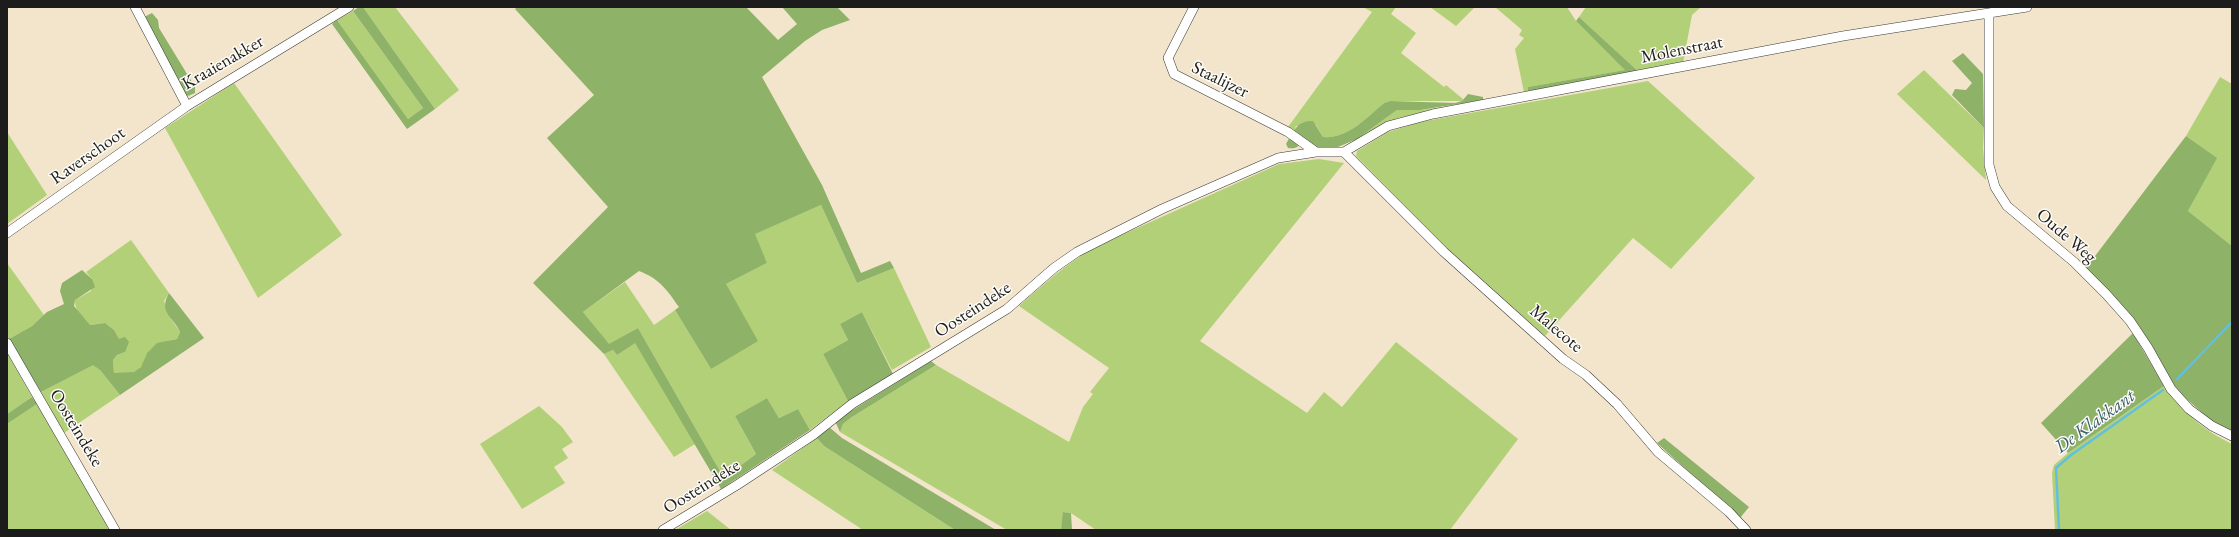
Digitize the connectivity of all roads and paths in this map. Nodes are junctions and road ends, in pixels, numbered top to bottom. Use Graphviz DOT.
graph roads {
  1 [pos="135,7"];
  2 [pos="349,7"];
  3 [pos="1194,7"];
  4 [pos="2027,7"];
  5 [pos="1989,13"];
  6 [pos="187,106"];
  7 [pos="1347,149"];
  8 [pos="1316,152"];
  9 [pos="7,232"];
  10 [pos="7,343"];
  11 [pos="2232,436"];
  12 [pos="115,530"];
  13 [pos="663,530"];
  14 [pos="1746,530"];
  1 -- 6 [label="street, Kraaienakker"];
  2 -- 6 [label="street, Kraaienakker"];
  3 -- 8 [label="street, Staalijzer"];
  4 -- 5 [label="street, Molenstraat"];
  5 -- 7 [label="street, Molenstraat"];
  5 -- 11 [label="street, Oude Weg"];
  6 -- 9 [label="street, Raverschoot"];
  7 -- 8 [label="street, Oosteindeke"];
  7 -- 14 [label="street, Malecote"];
  8 -- 13 [label="street, Oosteindeke"];
  10 -- 12 [label="street, Oosteindeke"];
}
